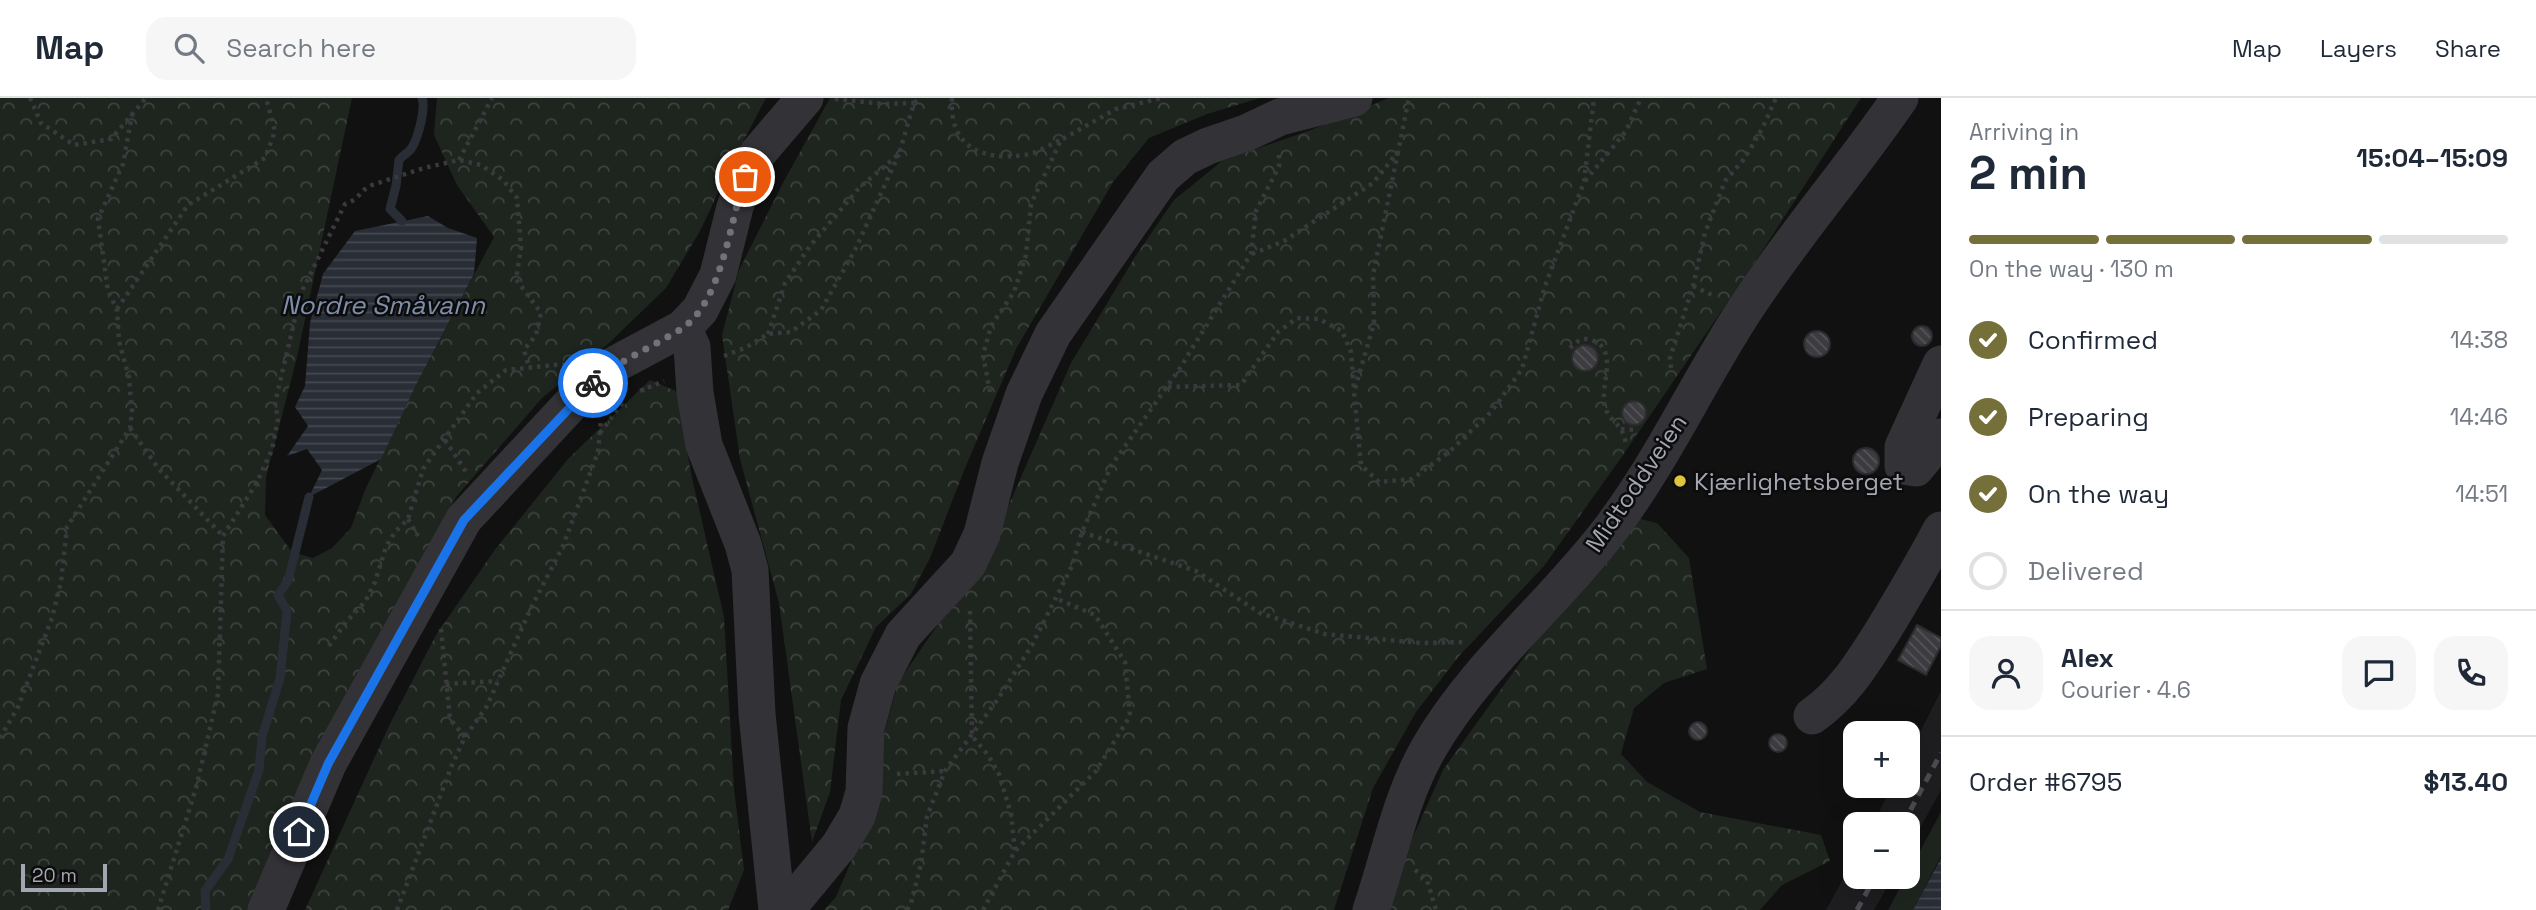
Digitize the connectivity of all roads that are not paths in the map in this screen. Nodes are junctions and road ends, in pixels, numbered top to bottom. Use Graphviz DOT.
graph roads {
  1 [pos="805,98"];
  2 [pos="1354,98"];
  3 [pos="1900,98"];
  4 [pos="687,338"];
  5 [pos="1941,364"];
  6 [pos="1941,437"];
  7 [pos="1941,530"];
  8 [pos="1912,582"];
  9 [pos="1868,700"];
  10 [pos="1812,716"];
  11 [pos="266,910"];
  12 [pos="777,910"];
  13 [pos="786,910"];
  14 [pos="1371,910"];
  1 -- 4 [label="lane"];
  2 -- 13 [label="lane"];
  3 -- 14 [label="lane, Midtoddveien"];
  4 -- 11 [label="lane"];
  4 -- 12 [label="lane"];
  5 -- 6 [label="lane"];
  7 -- 8 [label="lane"];
  8 -- 9 [label="lane"];
  8 -- 10 [label="lane"];
}
